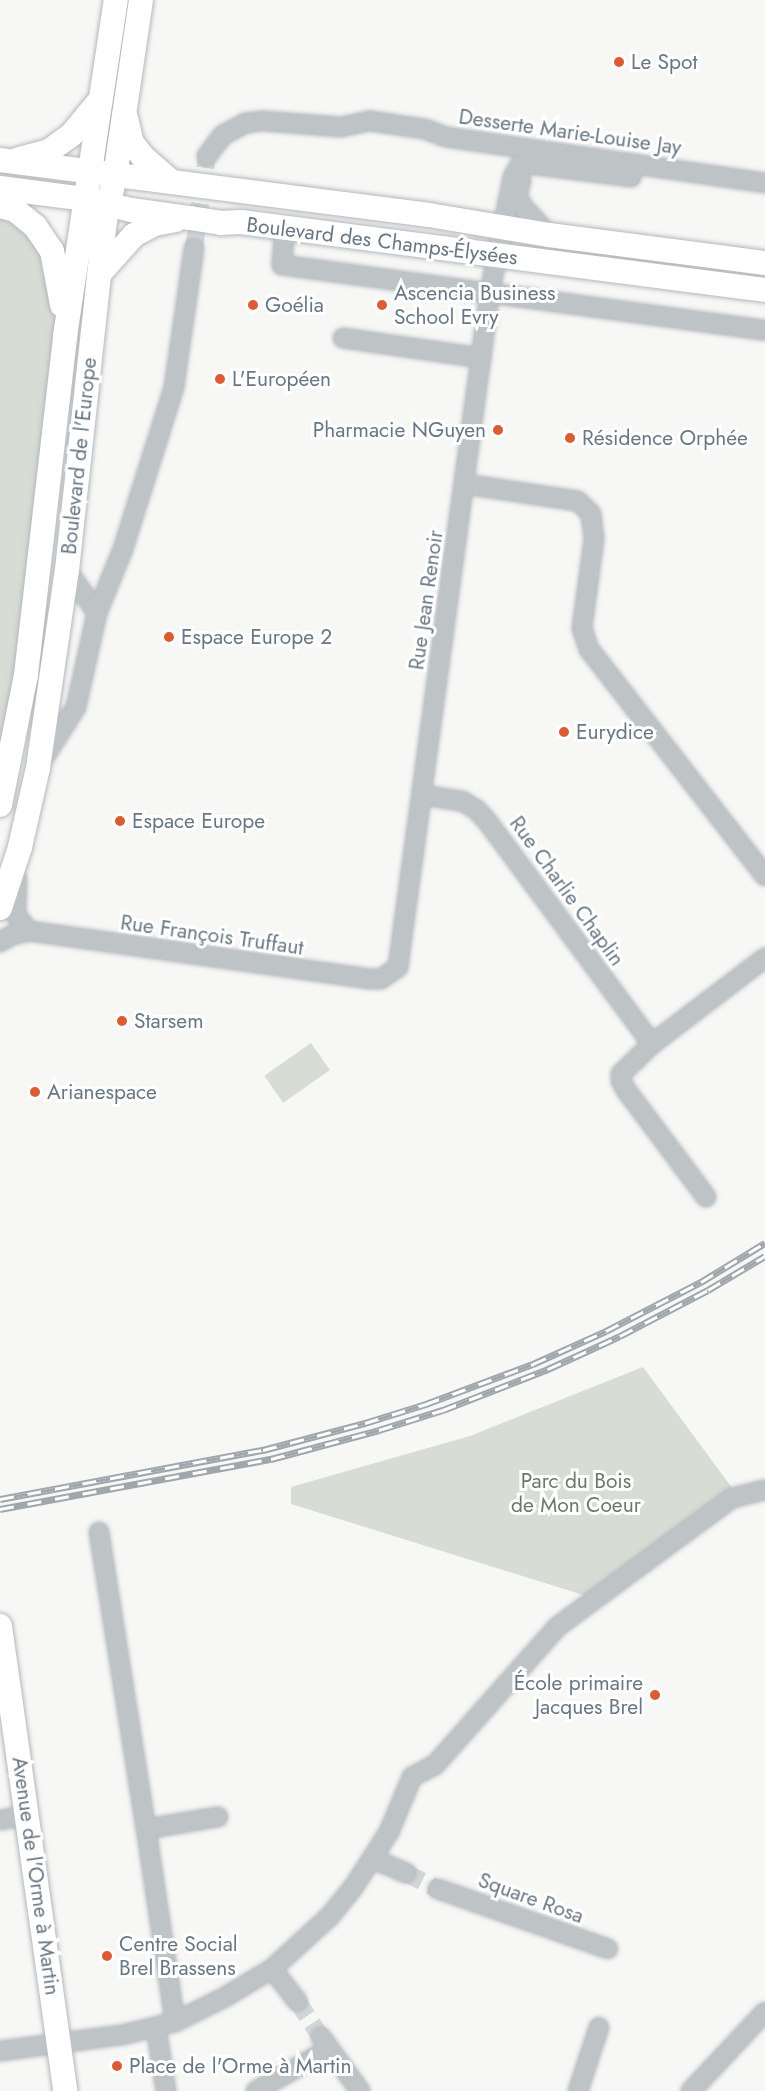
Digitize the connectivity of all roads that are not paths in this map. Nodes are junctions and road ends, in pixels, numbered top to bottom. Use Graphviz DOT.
graph roads {
  1 [pos="116,0"];
  2 [pos="141,0"];
  3 [pos="103,96"];
  4 [pos="124,111"];
  5 [pos="207,156"];
  6 [pos="5,161"];
  7 [pos="651,166"];
  8 [pos="90,172"];
  9 [pos="115,176"];
  10 [pos="631,177"];
  11 [pos="171,181"];
  12 [pos="765,183"];
  13 [pos="0,188"];
  14 [pos="97,202"];
  15 [pos="0,206"];
  16 [pos="190,218"];
  17 [pos="285,227"];
  18 [pos="502,227"];
  19 [pos="549,234"];
  20 [pos="194,248"];
  21 [pos="496,255"];
  22 [pos="765,263"];
  23 [pos="100,273"];
  24 [pos="765,290"];
  25 [pos="490,291"];
  26 [pos="765,330"];
  27 [pos="65,336"];
  28 [pos="343,338"];
  29 [pos="482,357"];
  30 [pos="464,484"];
  31 [pos="67,570"];
  32 [pos="97,613"];
  33 [pos="38,768"];
  34 [pos="423,795"];
  35 [pos="0,805"];
  36 [pos="21,848"];
  37 [pos="765,876"];
  38 [pos="0,908"];
  39 [pos="29,931"];
  40 [pos="0,942"];
  41 [pos="765,958"];
  42 [pos="388,976"];
  43 [pos="652,1044"];
  44 [pos="706,1197"];
  45 [pos="765,1491"];
  46 [pos="99,1532"];
  47 [pos="0,1626"];
  48 [pos="27,1815"];
  49 [pos="218,1817"];
  50 [pos="0,1820"];
  51 [pos="146,1829"];
  52 [pos="373,1859"];
  53 [pos="406,1873"];
  54 [pos="438,1888"];
  55 [pos="608,1949"];
  56 [pos="272,1969"];
  57 [pos="297,2001"];
  58 [pos="765,2012"];
  59 [pos="175,2022"];
  60 [pos="156,2027"];
  61 [pos="599,2027"];
  62 [pos="59,2044"];
  63 [pos="0,2051"];
  64 [pos="65,2091"];
  65 [pos="166,2091"];
  66 [pos="256,2091"];
  67 [pos="360,2091"];
  68 [pos="578,2091"];
  69 [pos="691,2091"];
  1 -- 3 [label="main road, Boulevard de l'Europe"];
  2 -- 4 [label="main road, Boulevard de l'Europe"];
  3 -- 6 [label="main road"];
  3 -- 8 [label="main road, Boulevard de l'Europe"];
  4 -- 9 [label="main road, Boulevard de l'Europe"];
  4 -- 11 [label="main road"];
  5 -- 7 [label="street, Desserte Marie-Louise Jay"];
  6 -- 8 [label="main road, Boulevard des Champs-Élysées"];
  7 -- 10 [label="street"];
  7 -- 12 [label="street, Desserte Marie-Louise Jay"];
  8 -- 9 [label="main road, Boulevard des Champs-Élysées"];
  8 -- 14 [label="main road, Boulevard de l'Europe"];
  9 -- 11 [label="main road, Boulevard des Champs-Élysées"];
  9 -- 14 [label="main road, Boulevard de l'Europe"];
  10 -- 18 [label="street, Rue Jean Renoir"];
  10 -- 19 [label="street"];
  11 -- 18 [label="main road, Boulevard des Champs-Élysées"];
  13 -- 14 [label="main road, Boulevard des Champs-Élysées"];
  14 -- 16 [label="main road, Boulevard des Champs-Élysées"];
  14 -- 23 [label="main road, Boulevard de l'Europe"];
  14 -- 27 [label="main road, Boulevard de l'Europe"];
  15 -- 27 [label="main road"];
  16 -- 17 [label="main road, Boulevard des Champs-Élysées"];
  16 -- 23 [label="main road"];
  17 -- 21 [label="main road, Boulevard des Champs-Élysées"];
  17 -- 25 [label="street"];
  18 -- 19 [label="main road, Boulevard des Champs-Élysées"];
  18 -- 21 [label="street, Rue Jean Renoir"];
  19 -- 22 [label="main road, Boulevard des Champs-Élysées"];
  20 -- 32 [label="street"];
  21 -- 24 [label="main road, Boulevard des Champs-Élysées"];
  21 -- 25 [label="street, Rue Jean Renoir"];
  23 -- 31 [label="main road, Boulevard de l'Europe"];
  25 -- 26 [label="street"];
  25 -- 29 [label="street, Rue Jean Renoir"];
  27 -- 35 [label="main road, Boulevard de l'Europe"];
  28 -- 29 [label="street"];
  29 -- 30 [label="street, Rue Jean Renoir"];
  30 -- 34 [label="street, Rue Jean Renoir"];
  30 -- 37 [label="street"];
  31 -- 32 [label="street"];
  31 -- 33 [label="main road, Boulevard de l'Europe"];
  32 -- 33 [label="street"];
  33 -- 36 [label="main road, Boulevard de l'Europe"];
  34 -- 42 [label="street, Rue Jean Renoir"];
  34 -- 43 [label="street, Rue Charlie Chaplin"];
  36 -- 38 [label="main road, Boulevard de l'Europe"];
  36 -- 39 [label="street"];
  39 -- 40 [label="street, Rue François Truffaut"];
  39 -- 42 [label="street, Rue François Truffaut"];
  41 -- 43 [label="street"];
  43 -- 44 [label="street"];
  45 -- 52 [label="street"];
  46 -- 51 [label="street"];
  47 -- 48 [label="main road, Avenue de l'Orme à Martin"];
  48 -- 50 [label="street"];
  48 -- 62 [label="main road, Avenue de l'Orme à Martin"];
  49 -- 51 [label="street"];
  51 -- 59 [label="street"];
  52 -- 53 [label="street"];
  52 -- 56 [label="street"];
  54 -- 55 [label="street, Square Rosa"];
  56 -- 57 [label="street"];
  56 -- 59 [label="street"];
  58 -- 69 [label="street"];
  59 -- 60 [label="street"];
  60 -- 62 [label="street"];
  60 -- 65 [label="street"];
  61 -- 68 [label="street"];
  62 -- 63 [label="street"];
  62 -- 64 [label="main road, Avenue de l'Orme à Martin"];
  66 -- 67 [label="street"];
}
